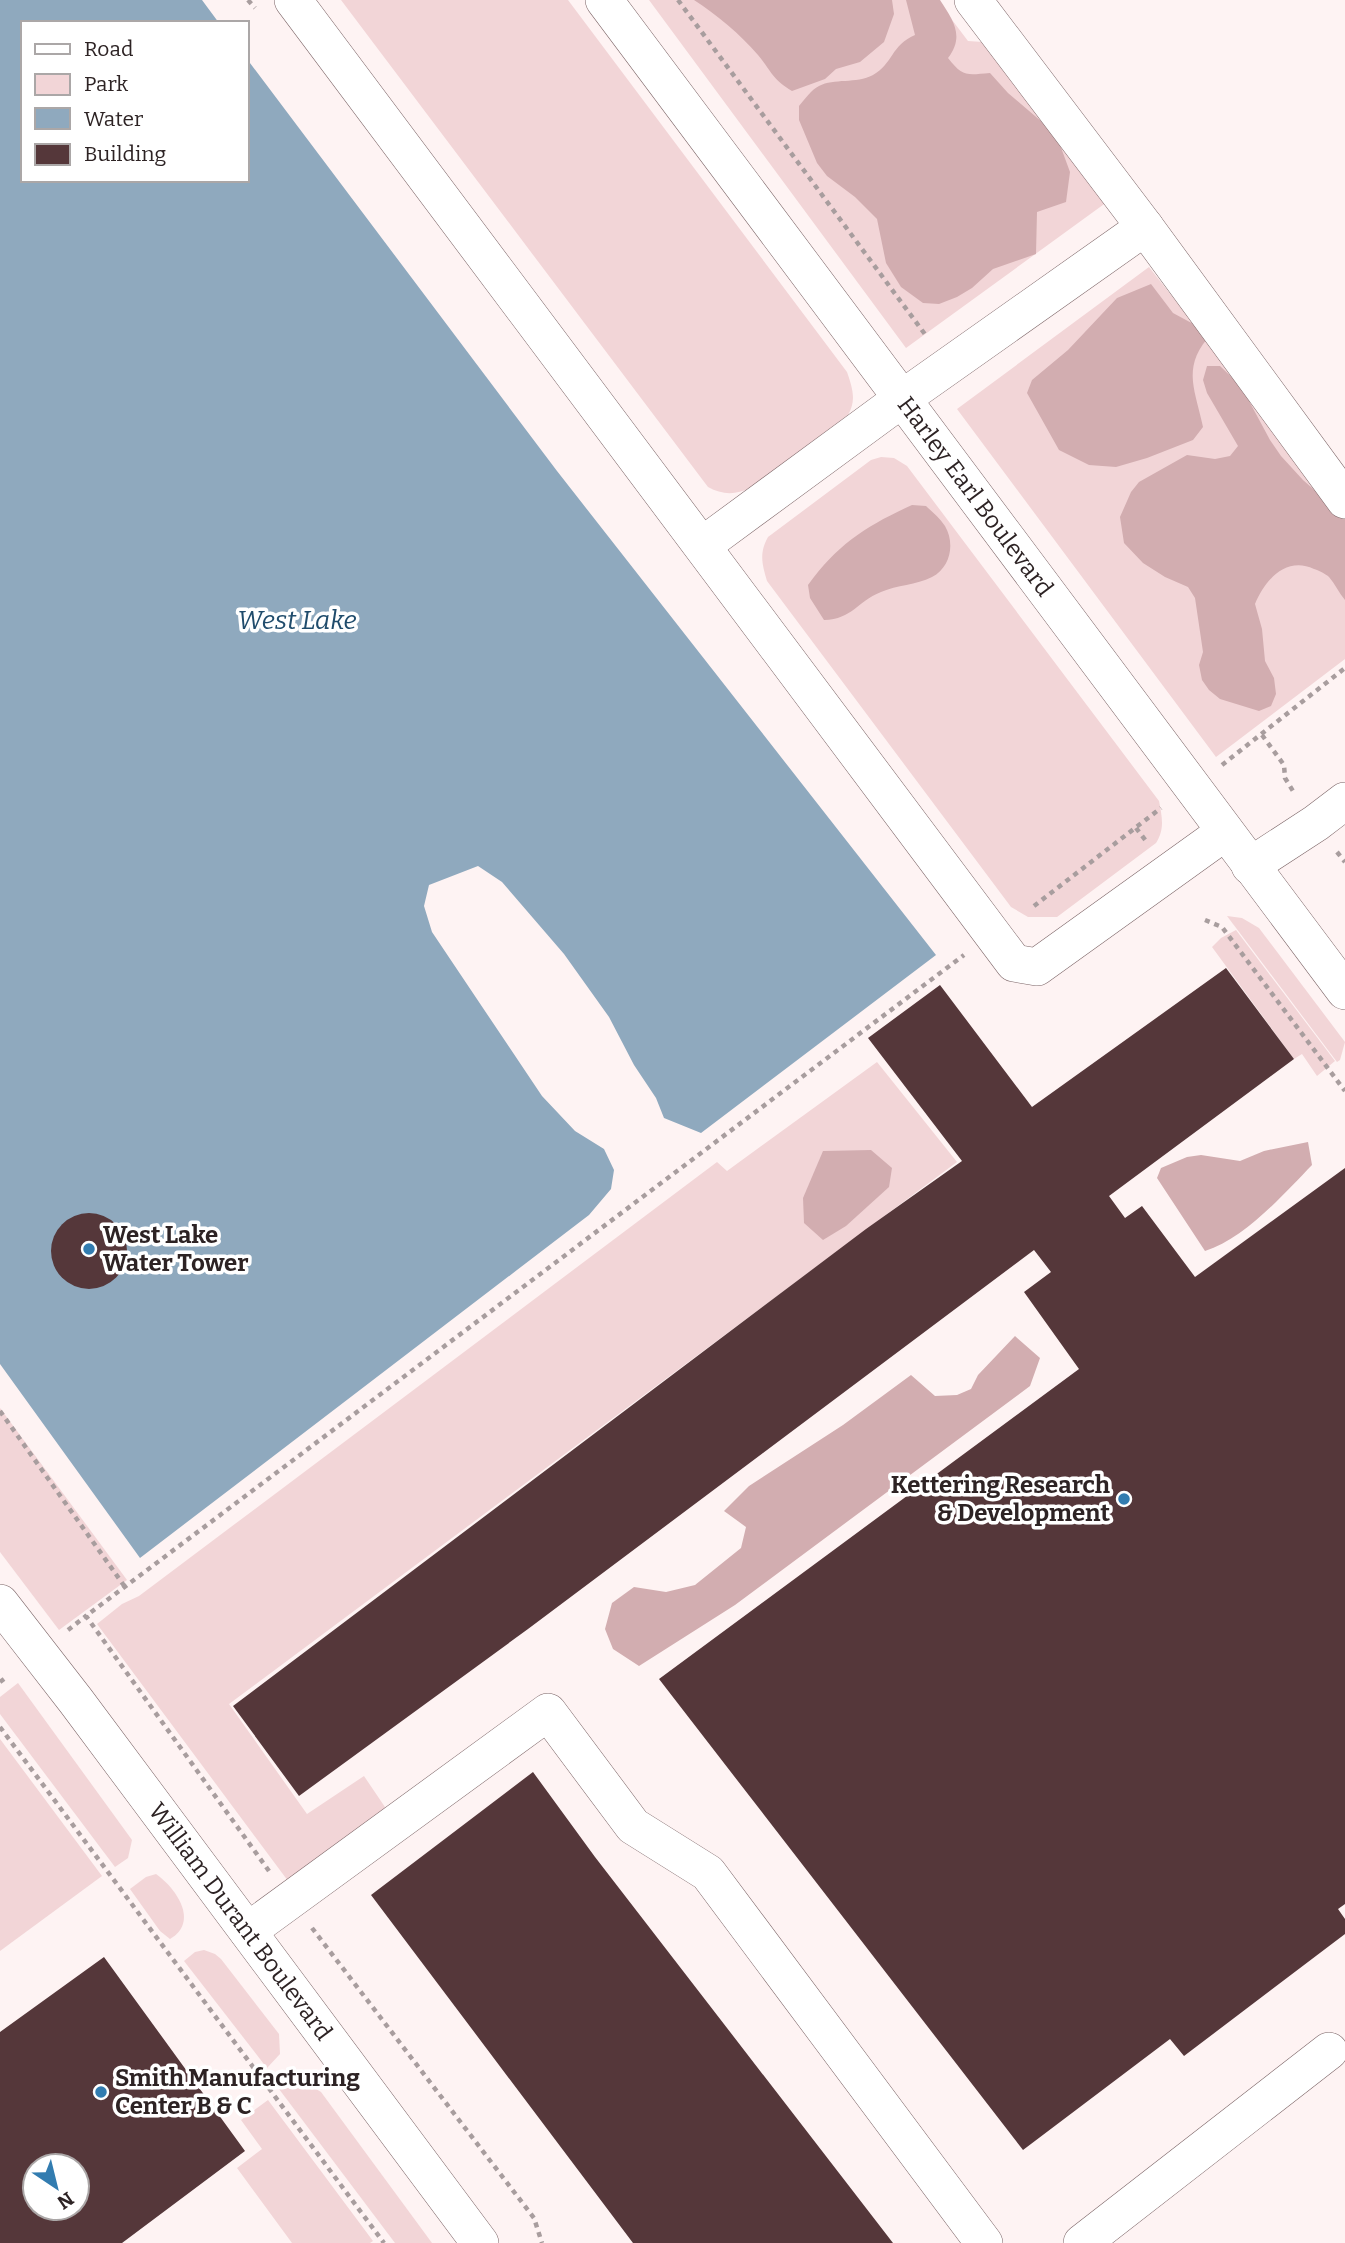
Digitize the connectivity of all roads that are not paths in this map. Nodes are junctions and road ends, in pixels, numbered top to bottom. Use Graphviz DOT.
graph roads {
  1 [pos="293,0"];
  2 [pos="604,0"];
  3 [pos="973,0"];
  4 [pos="1145,227"];
  5 [pos="903,398"];
  6 [pos="1345,500"];
  7 [pos="703,545"];
  8 [pos="1345,801"];
  9 [pos="1225,832"];
  10 [pos="1250,866"];
  11 [pos="1345,991"];
  12 [pos="0,1603"];
  13 [pos="247,1931"];
  14 [pos="1329,2051"];
  15 [pos="480,2243"];
  16 [pos="985,2243"];
  17 [pos="1082,2243"];
  1 -- 7 [label="lane"];
  2 -- 5 [label="lane, Harley Earl Boulevard"];
  3 -- 4 [label="lane"];
  4 -- 5 [label="lane"];
  4 -- 6 [label="lane"];
  5 -- 7 [label="lane"];
  5 -- 9 [label="lane, Harley Earl Boulevard"];
  7 -- 9 [label="lane"];
  8 -- 10 [label="lane"];
  9 -- 10 [label="lane, Harley Earl Boulevard"];
  10 -- 11 [label="lane, Harley Earl Boulevard"];
  12 -- 13 [label="lane, William Durant Boulevard"];
  13 -- 15 [label="lane, William Durant Boulevard"];
  13 -- 16 [label="lane"];
  14 -- 17 [label="lane"];
}
